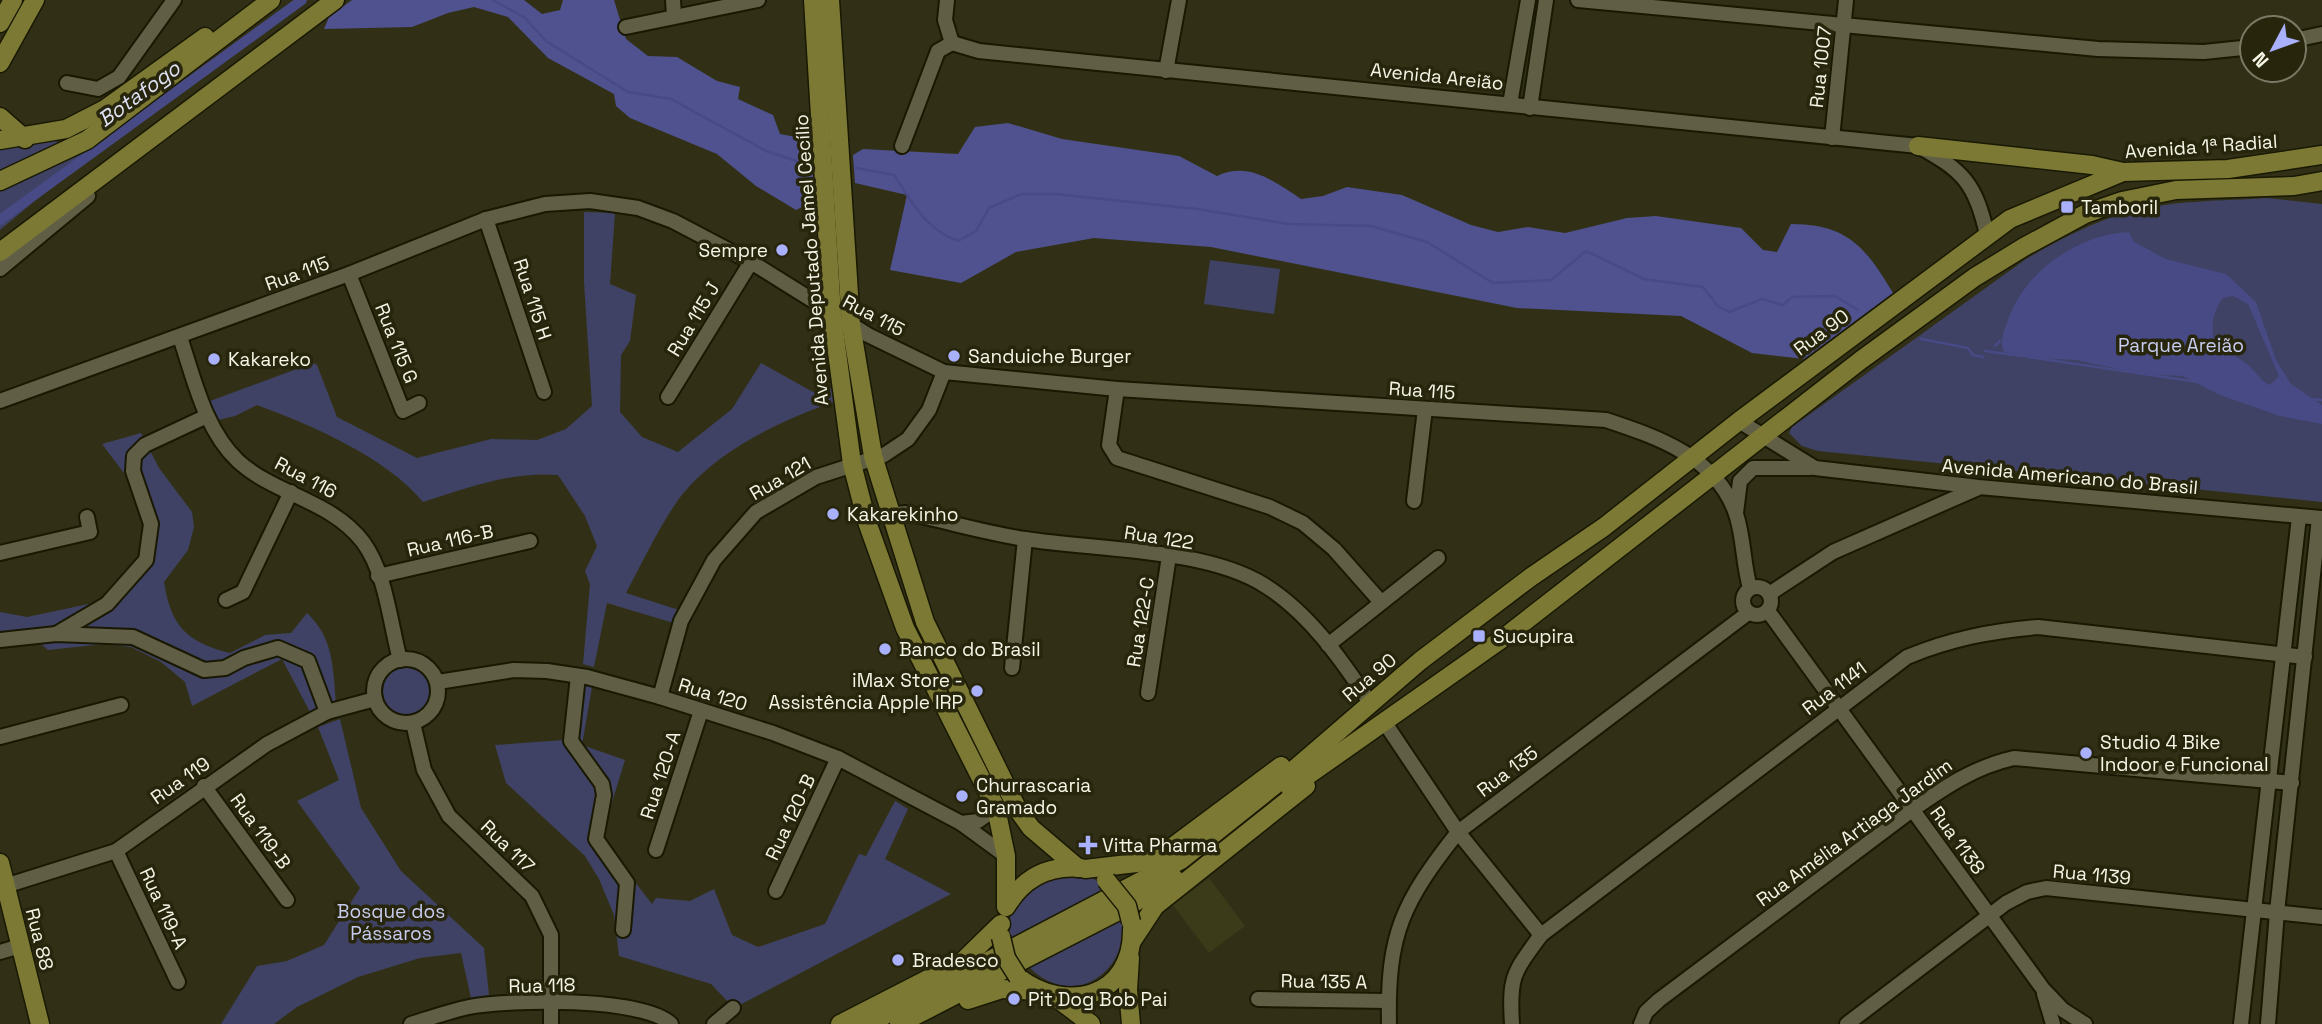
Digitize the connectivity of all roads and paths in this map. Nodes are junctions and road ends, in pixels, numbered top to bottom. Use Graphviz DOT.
graph roads {
  1 [pos="13,0"];
  2 [pos="35,0"];
  3 [pos="174,0"];
  4 [pos="335,0"];
  5 [pos="673,0"];
  6 [pos="758,0"];
  7 [pos="813,0"];
  8 [pos="830,0"];
  9 [pos="947,0"];
  10 [pos="1179,0"];
  11 [pos="1528,0"];
  12 [pos="1546,0"];
  13 [pos="1578,0"];
  14 [pos="1846,0"];
  15 [pos="265,4"];
  16 [pos="674,16"];
  17 [pos="0,23"];
  18 [pos="1843,26"];
  19 [pos="626,27"];
  20 [pos="952,43"];
  21 [pos="2238,48"];
  22 [pos="0,63"];
  23 [pos="1166,71"];
  24 [pos="67,83"];
  25 [pos="1510,104"];
  26 [pos="1530,108"];
  27 [pos="192,110"];
  28 [pos="0,117"];
  29 [pos="1832,138"];
  30 [pos="25,139"];
  31 [pos="0,140"];
  32 [pos="902,146"];
  33 [pos="1918,146"];
  34 [pos="2322,155"];
  35 [pos="2123,172"];
  36 [pos="0,181"];
  37 [pos="2322,181"];
  38 [pos="2294,186"];
  39 [pos="2322,188"];
  40 [pos="486,219"];
  41 [pos="1987,235"];
  42 [pos="0,252"];
  43 [pos="751,262"];
  44 [pos="0,268"];
  45 [pos="349,274"];
  46 [pos="832,315"];
  47 [pos="1873,320"];
  48 [pos="851,325"];
  49 [pos="180,337"];
  50 [pos="944,372"];
  51 [pos="1117,389"];
  52 [pos="544,392"];
  53 [pos="668,397"];
  54 [pos="0,401"];
  55 [pos="419,403"];
  56 [pos="1425,409"];
  57 [pos="207,416"];
  58 [pos="1739,421"];
  59 [pos="1763,435"];
  60 [pos="873,456"];
  61 [pos="1694,457"];
  62 [pos="852,464"];
  63 [pos="1815,468"];
  64 [pos="1711,475"];
  65 [pos="1979,487"];
  66 [pos="291,492"];
  67 [pos="1415,501"];
  68 [pos="1736,514"];
  69 [pos="889,515"];
  70 [pos="87,517"];
  71 [pos="2299,517"];
  72 [pos="2321,518"];
  73 [pos="1025,539"];
  74 [pos="530,541"];
  75 [pos="0,554"];
  76 [pos="1169,556"];
  77 [pos="1438,558"];
  78 [pos="378,576"];
  79 [pos="1750,588"];
  80 [pos="1769,594"];
  81 [pos="226,600"];
  82 [pos="1380,601"];
  83 [pos="1768,611"];
  84 [pos="1748,613"];
  85 [pos="56,634"];
  86 [pos="0,640"];
  87 [pos="1328,645"];
  88 [pos="2284,654"];
  89 [pos="2305,657"];
  90 [pos="400,660"];
  91 [pos="1012,668"];
  92 [pos="578,676"];
  93 [pos="438,682"];
  94 [pos="1148,693"];
  95 [pos="660,697"];
  96 [pos="375,699"];
  97 [pos="1370,703"];
  98 [pos="121,705"];
  99 [pos="1838,708"];
  100 [pos="701,711"];
  101 [pos="327,712"];
  102 [pos="413,723"];
  103 [pos="1378,728"];
  104 [pos="1338,732"];
  105 [pos="0,737"];
  106 [pos="838,758"];
  107 [pos="2269,780"];
  108 [pos="2292,783"];
  109 [pos="204,786"];
  110 [pos="996,808"];
  111 [pos="1912,810"];
  112 [pos="961,823"];
  113 [pos="1458,832"];
  114 [pos="116,850"];
  115 [pos="656,850"];
  116 [pos="1006,856"];
  117 [pos="0,863"];
  118 [pos="1082,869"];
  119 [pos="5,886"];
  120 [pos="776,891"];
  121 [pos="287,900"];
  122 [pos="1006,905"];
  123 [pos="2252,909"];
  124 [pos="2277,912"];
  125 [pos="1989,916"];
  126 [pos="2322,917"];
  127 [pos="623,930"];
  128 [pos="1001,930"];
  129 [pos="1541,935"];
  130 [pos="1131,945"];
  131 [pos="20,946"];
  132 [pos="0,952"];
  133 [pos="178,982"];
  134 [pos="2043,989"];
  135 [pos="1036,991"];
  136 [pos="1055,997"];
  137 [pos="1258,999"];
  138 [pos="1388,1001"];
  139 [pos="552,1003"];
  140 [pos="733,1008"];
  141 [pos="40,1024"];
  142 [pos="411,1024"];
  143 [pos="551,1024"];
  144 [pos="671,1024"];
  145 [pos="714,1024"];
  146 [pos="839,1024"];
  147 [pos="867,1024"];
  148 [pos="899,1024"];
  149 [pos="921,1024"];
  150 [pos="1091,1024"];
  151 [pos="1131,1024"];
  152 [pos="1389,1024"];
  153 [pos="1512,1024"];
  154 [pos="1641,1024"];
  155 [pos="1847,1024"];
  156 [pos="2053,1024"];
  157 [pos="2085,1024"];
  158 [pos="2241,1024"];
  159 [pos="2269,1024"];
  1 -- 17 [label="main road"];
  2 -- 22 [label="main road"];
  3 -- 24 [label="street"];
  4 -- 27 [label="main road"];
  5 -- 16 [label="street"];
  6 -- 16 [label="street"];
  7 -- 46 [label="main road, Avenida Deputado Jamel Cecílio"];
  8 -- 48 [label="main road, Avenida Deputado Jamel Cecílio"];
  9 -- 20 [label="street"];
  10 -- 23 [label="street"];
  11 -- 25 [label="street"];
  12 -- 26 [label="street"];
  13 -- 18 [label="street"];
  14 -- 18 [label="street, Rua 1007"];
  15 -- 30 [label="main road"];
  15 -- 36 [label="main road"];
  16 -- 19 [label="street"];
  18 -- 21 [label="street"];
  18 -- 29 [label="street, Rua 1007"];
  20 -- 23 [label="street, Avenida Areião"];
  20 -- 32 [label="street"];
  23 -- 25 [label="street, Avenida Areião"];
  25 -- 26 [label="street, Avenida Areião"];
  26 -- 29 [label="street, Avenida Areião"];
  27 -- 42 [label="main road"];
  27 -- 44 [label="street"];
  28 -- 30 [label="main road"];
  29 -- 33 [label="street, Avenida Areião"];
  30 -- 31 [label="main road"];
  33 -- 35 [label="main road"];
  33 -- 41 [label="street"];
  34 -- 35 [label="main road, Avenida 1ª Radial"];
  35 -- 41 [label="main road, Avenida 1ª Radial"];
  37 -- 38 [label="main road"];
  38 -- 39 [label="main road"];
  38 -- 59 [label="main road"];
  40 -- 43 [label="street, Rua 115"];
  40 -- 45 [label="street, Rua 115"];
  40 -- 52 [label="street, Rua 115 H"];
  41 -- 47 [label="main road, Avenida 1ª Radial"];
  43 -- 46 [label="street, Rua 115"];
  43 -- 53 [label="street, Rua 115 J"];
  45 -- 49 [label="street, Rua 115"];
  45 -- 55 [label="street, Rua 115 G"];
  46 -- 48 [label="street, Rua 115"];
  46 -- 62 [label="main road, Avenida Deputado Jamel Cecílio"];
  47 -- 58 [label="main road, Rua 90"];
  48 -- 50 [label="street, Rua 115"];
  48 -- 60 [label="main road, Avenida Deputado Jamel Cecílio"];
  49 -- 54 [label="street, Rua 115"];
  49 -- 57 [label="street, Rua 116"];
  50 -- 51 [label="street, Rua 115"];
  50 -- 60 [label="street, Rua 121"];
  51 -- 56 [label="street, Rua 115"];
  51 -- 82 [label="street"];
  56 -- 61 [label="street, Rua 115"];
  56 -- 67 [label="street"];
  57 -- 66 [label="street, Rua 116"];
  57 -- 85 [label="street"];
  58 -- 59 [label="street, Avenida Americano do Brasil"];
  58 -- 61 [label="main road, Rua 90"];
  59 -- 63 [label="street, Avenida Americano do Brasil"];
  59 -- 64 [label="main road"];
  60 -- 62 [label="street, Rua 121"];
  60 -- 69 [label="main road, Avenida Deputado Jamel Cecílio"];
  61 -- 64 [label="street"];
  61 -- 97 [label="main road, Rua 90"];
  62 -- 95 [label="street, Rua 121"];
  62 -- 110 [label="main road, Avenida Deputado Jamel Cecílio"];
  63 -- 65 [label="street, Avenida Americano do Brasil"];
  63 -- 68 [label="street, Avenida Americano do Brasil"];
  64 -- 68 [label="street"];
  64 -- 103 [label="main road"];
  65 -- 71 [label="street, Avenida Americano do Brasil"];
  65 -- 80 [label="street"];
  66 -- 78 [label="street, Rua 116"];
  66 -- 81 [label="street"];
  68 -- 79 [label="street"];
  69 -- 73 [label="street, Rua 122"];
  69 -- 118 [label="main road, Avenida Deputado Jamel Cecílio"];
  70 -- 75 [label="street"];
  71 -- 72 [label="street, Avenida Americano do Brasil"];
  71 -- 88 [label="street"];
  72 -- 89 [label="street"];
  73 -- 76 [label="street, Rua 122"];
  73 -- 91 [label="street"];
  74 -- 78 [label="street, Rua 116-B"];
  76 -- 87 [label="street, Rua 122"];
  76 -- 94 [label="street, Rua 122-C"];
  77 -- 82 [label="street"];
  78 -- 90 [label="street, Rua 116"];
  79 -- 80 [label="street"];
  79 -- 84 [label="street"];
  80 -- 83 [label="street"];
  82 -- 87 [label="street"];
  83 -- 84 [label="street"];
  83 -- 99 [label="street, Rua 1138"];
  84 -- 113 [label="street, Rua 135"];
  85 -- 86 [label="street"];
  85 -- 101 [label="street"];
  87 -- 97 [label="street, Rua 122"];
  88 -- 89 [label="street, Rua 1141"];
  88 -- 99 [label="street, Rua 1141"];
  88 -- 107 [label="street"];
  89 -- 108 [label="street"];
  90 -- 93 [label="street"];
  90 -- 96 [label="street"];
  92 -- 93 [label="street, Rua 120"];
  92 -- 95 [label="street, Rua 120"];
  92 -- 127 [label="street"];
  93 -- 102 [label="street"];
  95 -- 100 [label="street, Rua 120"];
  96 -- 101 [label="street, Rua 119"];
  96 -- 102 [label="street"];
  97 -- 104 [label="main road, Rua 90"];
  98 -- 105 [label="street"];
  99 -- 111 [label="street, Rua 1138"];
  99 -- 129 [label="street, Rua 1141"];
  100 -- 106 [label="street, Rua 120"];
  100 -- 115 [label="street, Rua 120-A"];
  101 -- 109 [label="street, Rua 119"];
  102 -- 139 [label="street, Rua 117"];
  103 -- 113 [label="street"];
  103 -- 130 [label="main road"];
  103 -- 148 [label="main road"];
  104 -- 118 [label="main road"];
  104 -- 147 [label="main road, Rua 90"];
  106 -- 112 [label="street, Rua 120"];
  106 -- 120 [label="street, Rua 120-B"];
  107 -- 108 [label="street, Rua Amélia Artiaga Jardim"];
  107 -- 111 [label="street, Rua Amélia Artiaga Jardim"];
  107 -- 123 [label="street"];
  108 -- 124 [label="street"];
  109 -- 114 [label="street, Rua 119"];
  109 -- 121 [label="street, Rua 119-B"];
  110 -- 112 [label="street"];
  110 -- 116 [label="main road, Avenida Deputado Jamel Cecílio"];
  111 -- 125 [label="street, Rua 1138"];
  111 -- 154 [label="street, Rua Amélia Artiaga Jardim"];
  112 -- 116 [label="street, Rua 120"];
  113 -- 129 [label="street"];
  113 -- 138 [label="street, Rua 135"];
  114 -- 119 [label="street, Rua 119"];
  114 -- 133 [label="street, Rua 119-A"];
  116 -- 122 [label="main road, Avenida Deputado Jamel Cecílio"];
  117 -- 119 [label="main road, Rua 88"];
  118 -- 122 [label="main road"];
  118 -- 130 [label="main road, bridge"];
  119 -- 131 [label="main road, Rua 88"];
  122 -- 128 [label="main road"];
  123 -- 124 [label="street, Rua 1139"];
  123 -- 125 [label="street, Rua 1139"];
  123 -- 158 [label="street"];
  124 -- 126 [label="street, Rua 1139"];
  124 -- 159 [label="street"];
  125 -- 134 [label="street, Rua 1138"];
  125 -- 155 [label="street, Rua 1139"];
  128 -- 135 [label="main road, bridge"];
  128 -- 146 [label="main road"];
  129 -- 153 [label="street, Rua 1141"];
  130 -- 136 [label="main road"];
  130 -- 151 [label="main road"];
  131 -- 132 [label="street"];
  131 -- 141 [label="main road, Rua 88"];
  134 -- 156 [label="street, Rua 1138"];
  134 -- 157 [label="street, Rua 1138"];
  135 -- 136 [label="main road"];
  135 -- 149 [label="main road"];
  136 -- 150 [label="main road"];
  137 -- 138 [label="street, Rua 135 A"];
  138 -- 152 [label="street, Rua 135"];
  139 -- 142 [label="street, Rua 118"];
  139 -- 143 [label="street, Rua 117"];
  139 -- 144 [label="street, Rua 118"];
  140 -- 145 [label="street"];
}
